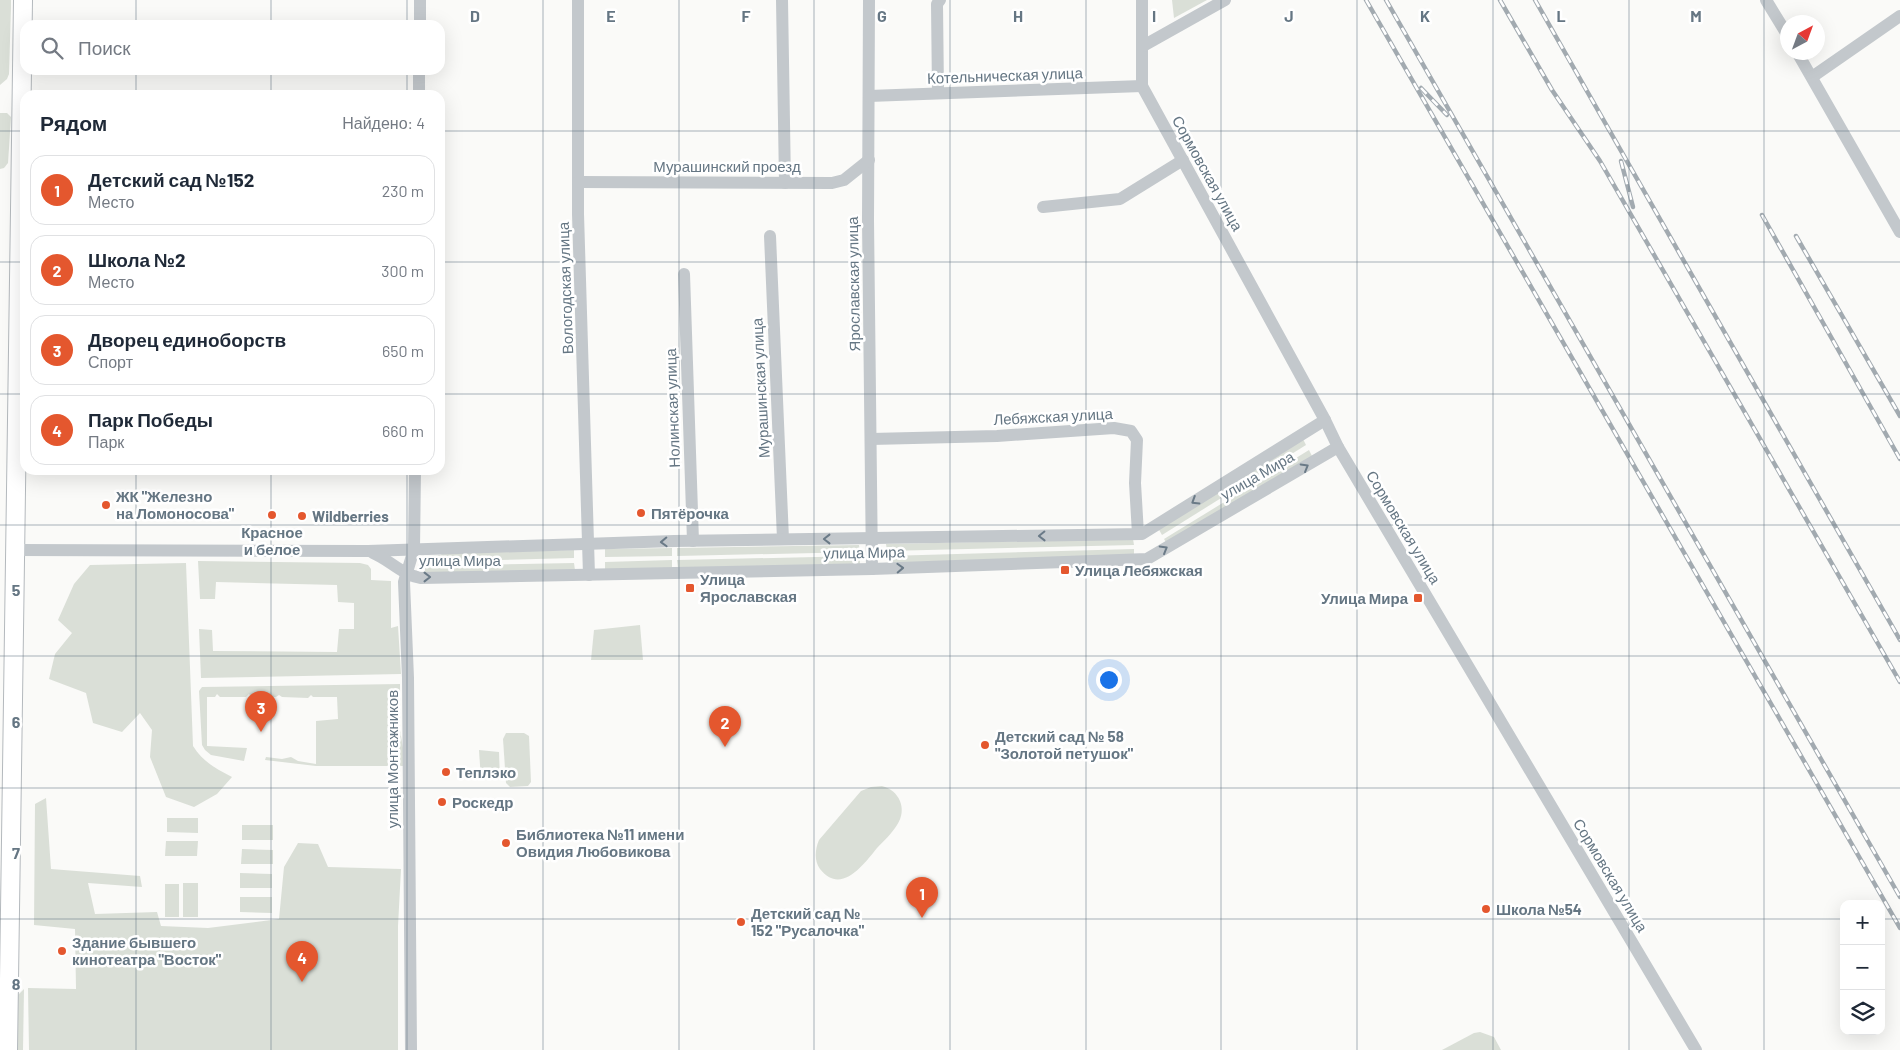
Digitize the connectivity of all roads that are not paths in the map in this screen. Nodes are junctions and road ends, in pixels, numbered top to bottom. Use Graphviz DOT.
graph roads {
  1 [pos="23,0"];
  2 [pos="420,0"];
  3 [pos="578,0"];
  4 [pos="782,0"];
  5 [pos="869,0"];
  6 [pos="940,0"];
  7 [pos="1142,0"];
  8 [pos="1225,0"];
  9 [pos="1766,0"];
  10 [pos="1900,16"];
  11 [pos="23,20"];
  12 [pos="420,20"];
  13 [pos="1780,23"];
  14 [pos="1143,46"];
  15 [pos="1802,60"];
  16 [pos="23,75"];
  17 [pos="419,75"];
  18 [pos="1812,77"];
  19 [pos="1142,86"];
  20 [pos="23,90"];
  21 [pos="419,90"];
  22 [pos="938,93"];
  23 [pos="869,96"];
  24 [pos="869,160"];
  25 [pos="1183,160"];
  26 [pos="578,182"];
  27 [pos="785,183"];
  28 [pos="1043,207"];
  29 [pos="1900,232"];
  30 [pos="770,236"];
  31 [pos="684,274"];
  32 [pos="1325,420"];
  33 [pos="20,422"];
  34 [pos="871,438"];
  35 [pos="1338,447"];
  36 [pos="415,475"];
  37 [pos="1138,534"];
  38 [pos="872,538"];
  39 [pos="783,539"];
  40 [pos="693,541"];
  41 [pos="587,544"];
  42 [pos="414,549"];
  43 [pos="17,550"];
  44 [pos="368,551"];
  45 [pos="872,569"];
  46 [pos="405,573"];
  47 [pos="589,574"];
  48 [pos="8,1050"];
  49 [pos="411,1050"];
  50 [pos="1696,1050"];
  1 -- 11 [label="highway"];
  2 -- 12 [label="street"];
  3 -- 26 [label="street, Вологодская улица"];
  4 -- 27 [label="street"];
  5 -- 23 [label="street, Ярославская улица"];
  6 -- 22 [label="street"];
  7 -- 14 [label="street"];
  8 -- 14 [label="street"];
  9 -- 13 [label="street"];
  10 -- 18 [label="street"];
  14 -- 19 [label="street"];
  15 -- 18 [label="street"];
  16 -- 20 [label="highway"];
  17 -- 21 [label="street"];
  18 -- 29 [label="street"];
  19 -- 22 [label="street, Котельническая улица"];
  19 -- 25 [label="street, Сормовская улица"];
  22 -- 23 [label="street, Котельническая улица"];
  23 -- 24 [label="street, Ярославская улица"];
  24 -- 27 [label="street, Мурашинский проезд"];
  24 -- 34 [label="street, Ярославская улица"];
  25 -- 28 [label="street"];
  25 -- 32 [label="street, Сормовская улица"];
  26 -- 27 [label="street, Мурашинский проезд"];
  26 -- 41 [label="street, Вологодская улица"];
  30 -- 39 [label="street, Мурашинская улица"];
  31 -- 40 [label="street, Нолинская улица"];
  32 -- 35 [label="street, Сормовская улица"];
  32 -- 37 [label="street, улица Мира, one-way"];
  33 -- 43 [label="highway"];
  34 -- 37 [label="street, Лебяжская улица"];
  34 -- 38 [label="street, Ярославская улица"];
  45 -- 35 [label="street, улица Мира, one-way"];
  35 -- 50 [label="street, Сормовская улица"];
  36 -- 42 [label="street, улица Монтажников"];
  37 -- 38 [label="street, улица Мира, one-way"];
  38 -- 39 [label="street, улица Мира, one-way"];
  38 -- 45 [label="street, Ярославская улица"];
  39 -- 40 [label="street, улица Мира"];
  40 -- 41 [label="street, улица Мира, one-way"];
  41 -- 42 [label="street, улица Мира"];
  41 -- 47 [label="street, Вологодская улица"];
  42 -- 44 [label="street, улица Мира"];
  42 -- 46 [label="street, улица Монтажников"];
  43 -- 44 [label="street, улица Мира"];
  43 -- 48 [label="highway"];
  44 -- 46 [label="street, улица Мира"];
  45 -- 47 [label="street, улица Мира"];
  46 -- 47 [label="street, улица Мира, one-way"];
  46 -- 49 [label="street, улица Монтажников"];
}
